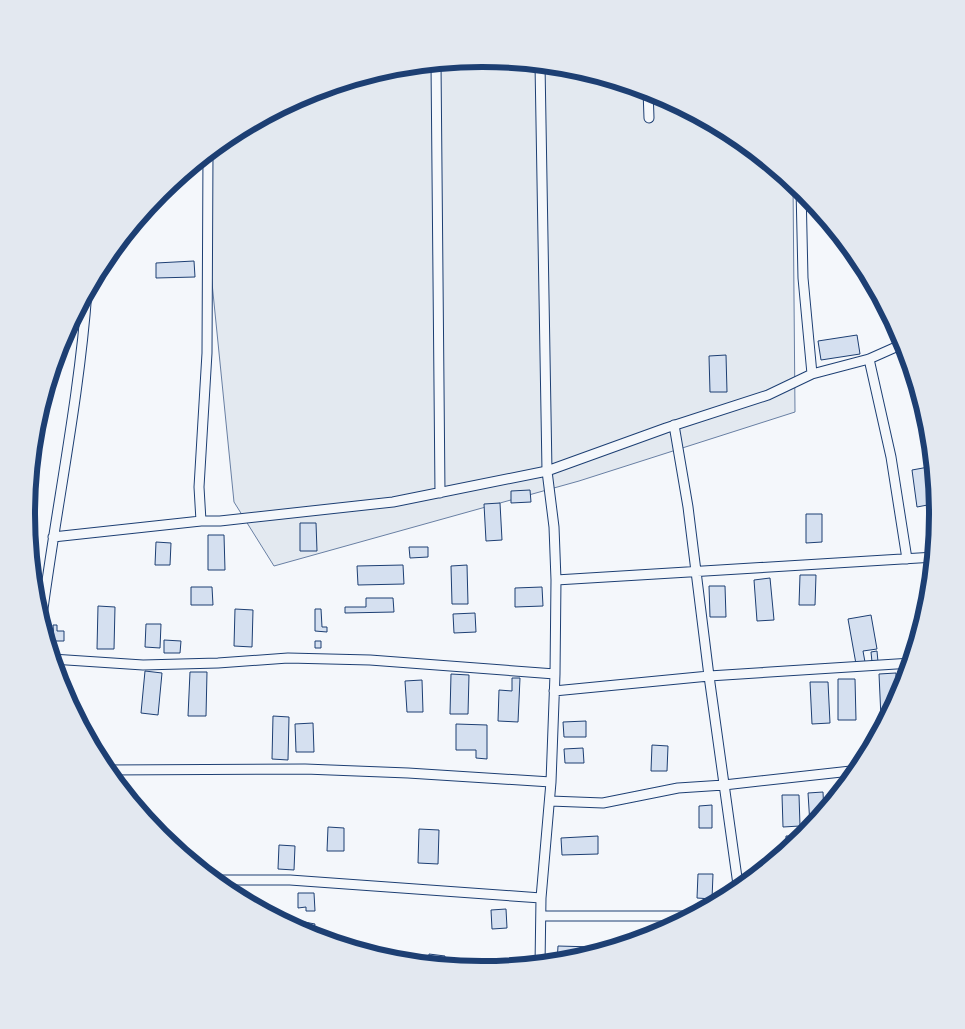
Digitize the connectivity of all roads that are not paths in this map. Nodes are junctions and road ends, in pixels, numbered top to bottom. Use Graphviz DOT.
graph roads {
  1 [pos="436,70"];
  2 [pos="540,71"];
  3 [pos="648,99"];
  4 [pos="649,118"];
  5 [pos="208,161"];
  6 [pos="801,200"];
  7 [pos="85,310"];
  8 [pos="897,346"];
  9 [pos="869,359"];
  10 [pos="812,374"];
  11 [pos="674,425"];
  12 [pos="547,471"];
  13 [pos="440,493"];
  14 [pos="201,521"];
  15 [pos="53,537"];
  16 [pos="928,557"];
  17 [pos="907,559"];
  18 [pos="697,572"];
  19 [pos="556,580"];
  20 [pos="44,602"];
  21 [pos="60,659"];
  22 [pos="904,664"];
  23 [pos="555,674"];
  24 [pos="709,676"];
  25 [pos="554,691"];
  26 [pos="115,770"];
  27 [pos="849,771"];
  28 [pos="551,782"];
  29 [pos="724,786"];
  30 [pos="550,801"];
  31 [pos="224,880"];
  32 [pos="738,882"];
  33 [pos="541,898"];
  34 [pos="541,916"];
  35 [pos="680,916"];
  36 [pos="540,958"];
  1 -- 13 [label="street"];
  2 -- 12 [label="street"];
  3 -- 4 [label="street"];
  5 -- 14 [label="street"];
  6 -- 10 [label="street"];
  7 -- 15 [label="street"];
  8 -- 9 [label="street"];
  9 -- 10 [label="street"];
  9 -- 17 [label="street"];
  10 -- 11 [label="street"];
  11 -- 12 [label="street"];
  11 -- 18 [label="street"];
  12 -- 13 [label="street"];
  12 -- 19 [label="street"];
  13 -- 14 [label="street"];
  14 -- 15 [label="street"];
  15 -- 20 [label="street"];
  16 -- 17 [label="street"];
  17 -- 18 [label="street"];
  18 -- 19 [label="street"];
  18 -- 24 [label="street"];
  19 -- 23 [label="street"];
  21 -- 23 [label="street"];
  22 -- 24 [label="street"];
  23 -- 25 [label="street"];
  24 -- 25 [label="street"];
  24 -- 29 [label="street"];
  25 -- 28 [label="street"];
  26 -- 28 [label="street"];
  27 -- 29 [label="street"];
  28 -- 30 [label="street"];
  29 -- 30 [label="street"];
  29 -- 32 [label="street"];
  30 -- 33 [label="street"];
  31 -- 33 [label="street"];
  33 -- 34 [label="street"];
  34 -- 35 [label="street"];
  34 -- 36 [label="street"];
}
